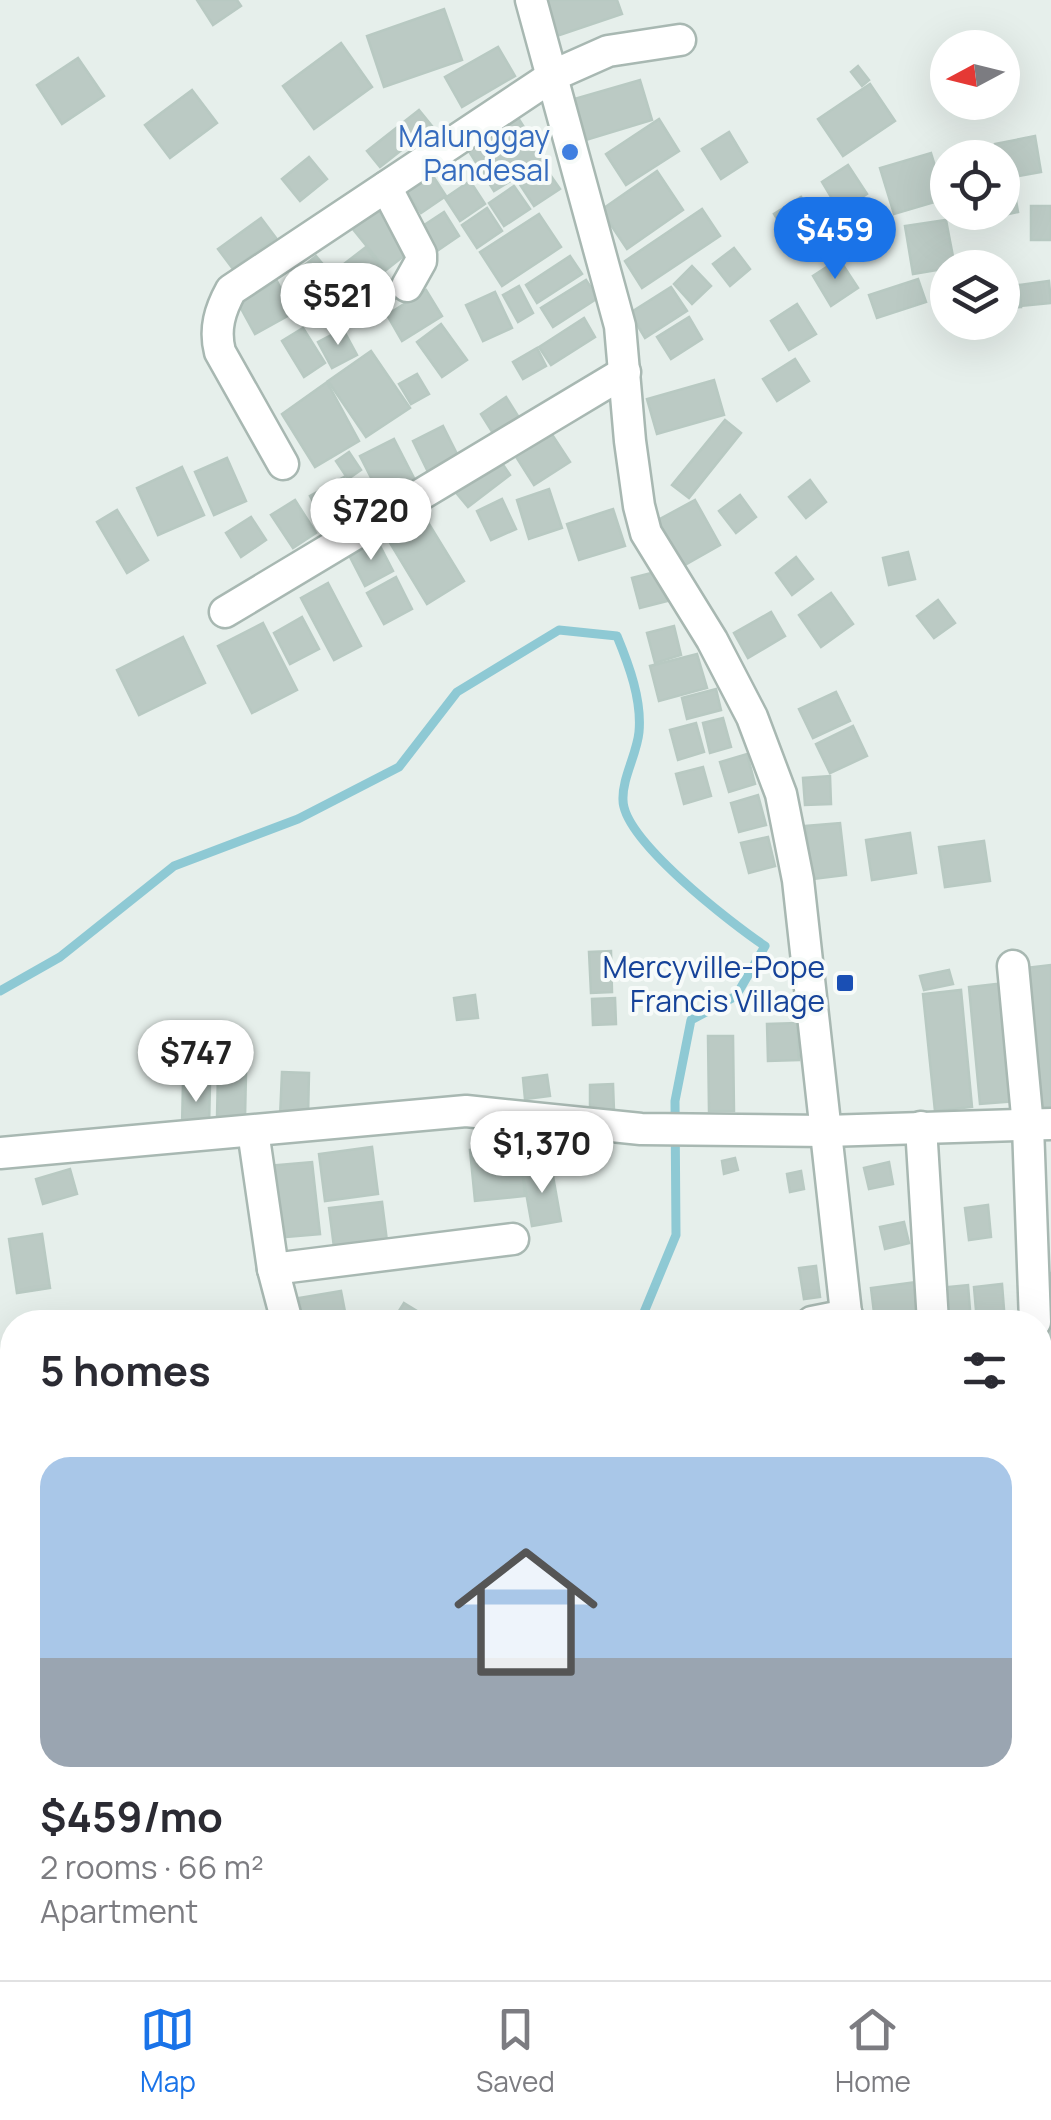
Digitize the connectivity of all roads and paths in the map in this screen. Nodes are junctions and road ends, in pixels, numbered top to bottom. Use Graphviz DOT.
graph roads {
  1 [pos="532,0"];
  2 [pos="680,40"];
  3 [pos="554,75"];
  4 [pos="386,187"];
  5 [pos="407,286"];
  6 [pos="625,372"];
  7 [pos="283,464"];
  8 [pos="224,612"];
  9 [pos="1013,966"];
  10 [pos="1040,1125"];
  11 [pos="921,1127"];
  12 [pos="253,1131"];
  13 [pos="826,1131"];
  14 [pos="0,1153"];
  15 [pos="513,1239"];
  16 [pos="273,1269"];
  17 [pos="285,1310"];
  18 [pos="846,1310"];
  19 [pos="932,1310"];
  20 [pos="1036,1310"];
  1 -- 3 [label="street"];
  2 -- 3 [label="street"];
  3 -- 4 [label="street"];
  3 -- 6 [label="street"];
  4 -- 5 [label="street"];
  4 -- 7 [label="street"];
  6 -- 8 [label="street"];
  6 -- 13 [label="street"];
  9 -- 10 [label="street"];
  10 -- 11 [label="street"];
  10 -- 20 [label="street"];
  11 -- 13 [label="street"];
  11 -- 19 [label="street"];
  12 -- 13 [label="street"];
  12 -- 14 [label="street"];
  12 -- 16 [label="street"];
  13 -- 18 [label="street"];
  15 -- 16 [label="street"];
  16 -- 17 [label="street"];
}
